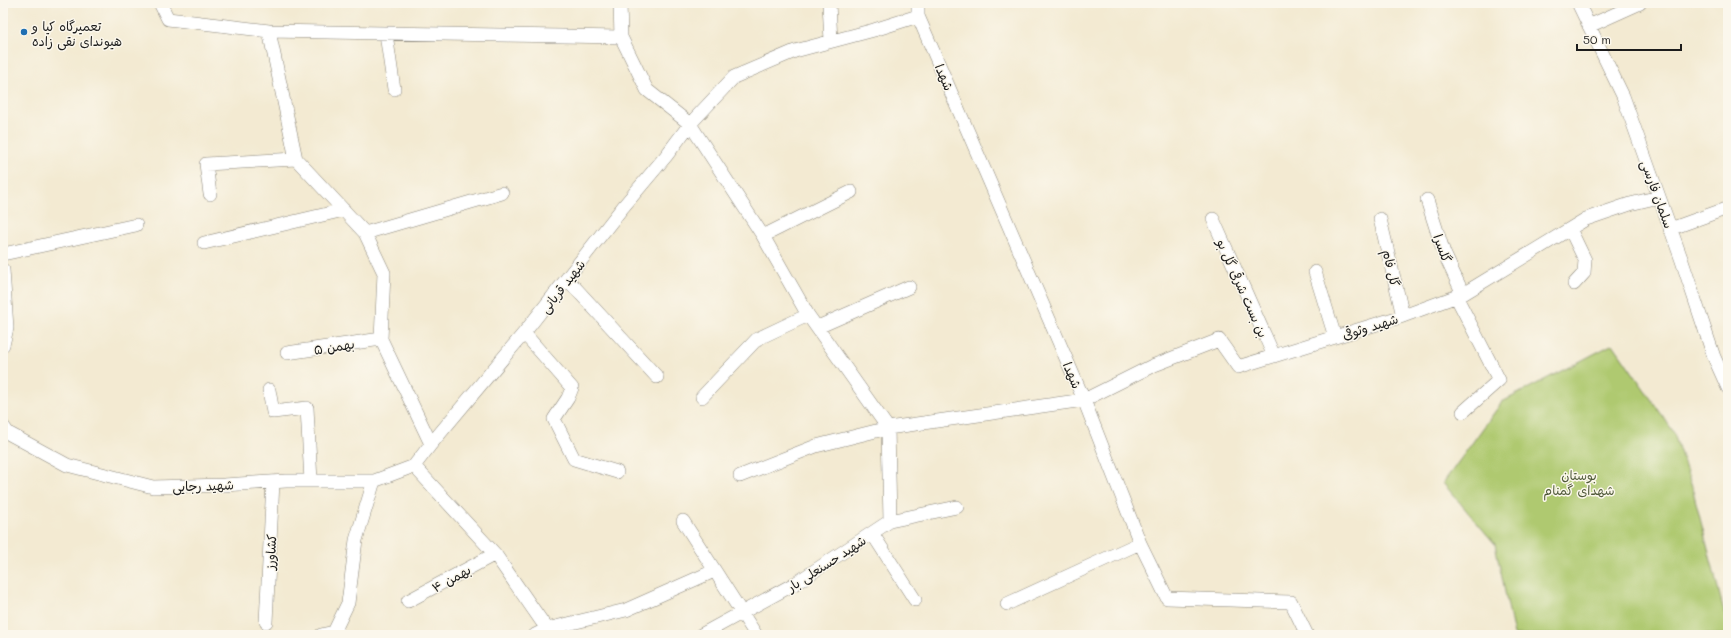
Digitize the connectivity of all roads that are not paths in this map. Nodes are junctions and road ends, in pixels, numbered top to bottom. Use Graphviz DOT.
graph roads {
  1 [pos="160,3"];
  2 [pos="620,3"];
  3 [pos="829,3"];
  4 [pos="1578,3"];
  5 [pos="1640,3"];
  6 [pos="918,9"];
  7 [pos="1589,26"];
  8 [pos="269,30"];
  9 [pos="386,34"];
  10 [pos="621,37"];
  11 [pos="830,42"];
  12 [pos="394,89"];
  13 [pos="690,124"];
  14 [pos="296,159"];
  15 [pos="851,192"];
  16 [pos="502,193"];
  17 [pos="210,194"];
  18 [pos="1659,197"];
  19 [pos="1427,200"];
  20 [pos="1728,208"];
  21 [pos="344,210"];
  22 [pos="1213,219"];
  23 [pos="1380,219"];
  24 [pos="136,225"];
  25 [pos="1570,229"];
  26 [pos="1670,229"];
  27 [pos="365,233"];
  28 [pos="764,236"];
  29 [pos="204,243"];
  30 [pos="3,254"];
  31 [pos="3,270"];
  32 [pos="1314,272"];
  33 [pos="567,279"];
  34 [pos="1574,284"];
  35 [pos="909,287"];
  36 [pos="1459,295"];
  37 [pos="808,314"];
  38 [pos="1403,316"];
  39 [pos="818,327"];
  40 [pos="524,333"];
  41 [pos="1334,337"];
  42 [pos="381,339"];
  43 [pos="3,345"];
  44 [pos="287,354"];
  45 [pos="1274,356"];
  46 [pos="657,377"];
  47 [pos="1728,388"];
  48 [pos="269,390"];
  49 [pos="702,397"];
  50 [pos="1084,400"];
  51 [pos="1463,412"];
  52 [pos="3,426"];
  53 [pos="888,428"];
  54 [pos="430,444"];
  55 [pos="414,466"];
  56 [pos="617,472"];
  57 [pos="740,476"];
  58 [pos="310,480"];
  59 [pos="374,481"];
  60 [pos="273,482"];
  61 [pos="957,507"];
  62 [pos="683,521"];
  63 [pos="890,521"];
  64 [pos="872,533"];
  65 [pos="1140,543"];
  66 [pos="495,554"];
  67 [pos="714,571"];
  68 [pos="915,600"];
  69 [pos="408,601"];
  70 [pos="1007,604"];
  71 [pos="742,612"];
  72 [pos="266,622"];
  73 [pos="548,632"];
  74 [pos="321,635"];
  75 [pos="535,635"];
  76 [pos="701,635"];
  77 [pos="756,635"];
  78 [pos="1307,635"];
  1 -- 8 [label="street"];
  2 -- 10 [label="street"];
  3 -- 11 [label="street"];
  4 -- 7 [label="street, سلمان فارسی"];
  5 -- 7 [label="street"];
  6 -- 11 [label="street, شهید قربانی"];
  6 -- 50 [label="street, شهدا"];
  7 -- 18 [label="street, سلمان فارسی"];
  8 -- 9 [label="street"];
  8 -- 14 [label="street"];
  9 -- 10 [label="street"];
  9 -- 12 [label="street"];
  10 -- 13 [label="street"];
  11 -- 13 [label="street, شهید قربانی"];
  13 -- 28 [label="street"];
  13 -- 33 [label="street, شهید قربانی"];
  14 -- 17 [label="street"];
  14 -- 21 [label="street"];
  15 -- 28 [label="street"];
  16 -- 27 [label="street"];
  18 -- 25 [label="street, شهید وثوقی"];
  18 -- 26 [label="street, سلمان فارسی"];
  19 -- 36 [label="street, گلسرا"];
  20 -- 26 [label="street"];
  21 -- 27 [label="street"];
  21 -- 29 [label="street"];
  22 -- 45 [label="street, بن بست شرقی گل بو"];
  23 -- 38 [label="street, گل فام"];
  24 -- 30 [label="street"];
  25 -- 34 [label="street"];
  25 -- 36 [label="street, شهید وثوقی"];
  26 -- 47 [label="street, سلمان فارسی"];
  27 -- 42 [label="street"];
  28 -- 37 [label="street"];
  31 -- 43 [label="street"];
  32 -- 41 [label="street"];
  33 -- 40 [label="street, شهید قربانی"];
  33 -- 46 [label="street"];
  35 -- 39 [label="street"];
  36 -- 38 [label="street, شهید وثوقی"];
  36 -- 51 [label="street, گلسرا"];
  37 -- 39 [label="street"];
  37 -- 49 [label="street"];
  38 -- 41 [label="street, شهید وثوقی"];
  39 -- 53 [label="street"];
  40 -- 54 [label="street, شهید قربانی"];
  40 -- 56 [label="street"];
  41 -- 45 [label="street, شهید وثوقی"];
  42 -- 44 [label="street, بهمن ۵"];
  42 -- 54 [label="street"];
  45 -- 50 [label="street, شهید وثوقی"];
  48 -- 58 [label="street"];
  50 -- 53 [label="street"];
  50 -- 65 [label="street, شهدا"];
  52 -- 60 [label="street, شهید رجایی"];
  53 -- 57 [label="street"];
  53 -- 63 [label="street"];
  54 -- 55 [label="street, شهید قربانی"];
  55 -- 59 [label="street, شهید رجایی"];
  55 -- 66 [label="street"];
  58 -- 59 [label="street, شهید رجایی"];
  58 -- 60 [label="street, شهید رجایی"];
  59 -- 74 [label="street"];
  60 -- 72 [label="street, کشاورز"];
  61 -- 63 [label="street, شهید حسنعلی بار"];
  62 -- 67 [label="street"];
  63 -- 64 [label="street, شهید حسنعلی بار"];
  64 -- 68 [label="street"];
  64 -- 71 [label="street, شهید حسنعلی بار"];
  65 -- 70 [label="street"];
  65 -- 78 [label="street, شهدا"];
  66 -- 69 [label="street, بهمن ۴"];
  66 -- 73 [label="street"];
  67 -- 71 [label="street"];
  67 -- 73 [label="street"];
  71 -- 76 [label="street, شهید حسنعلی بار"];
  71 -- 77 [label="street"];
  73 -- 75 [label="street"];
}
